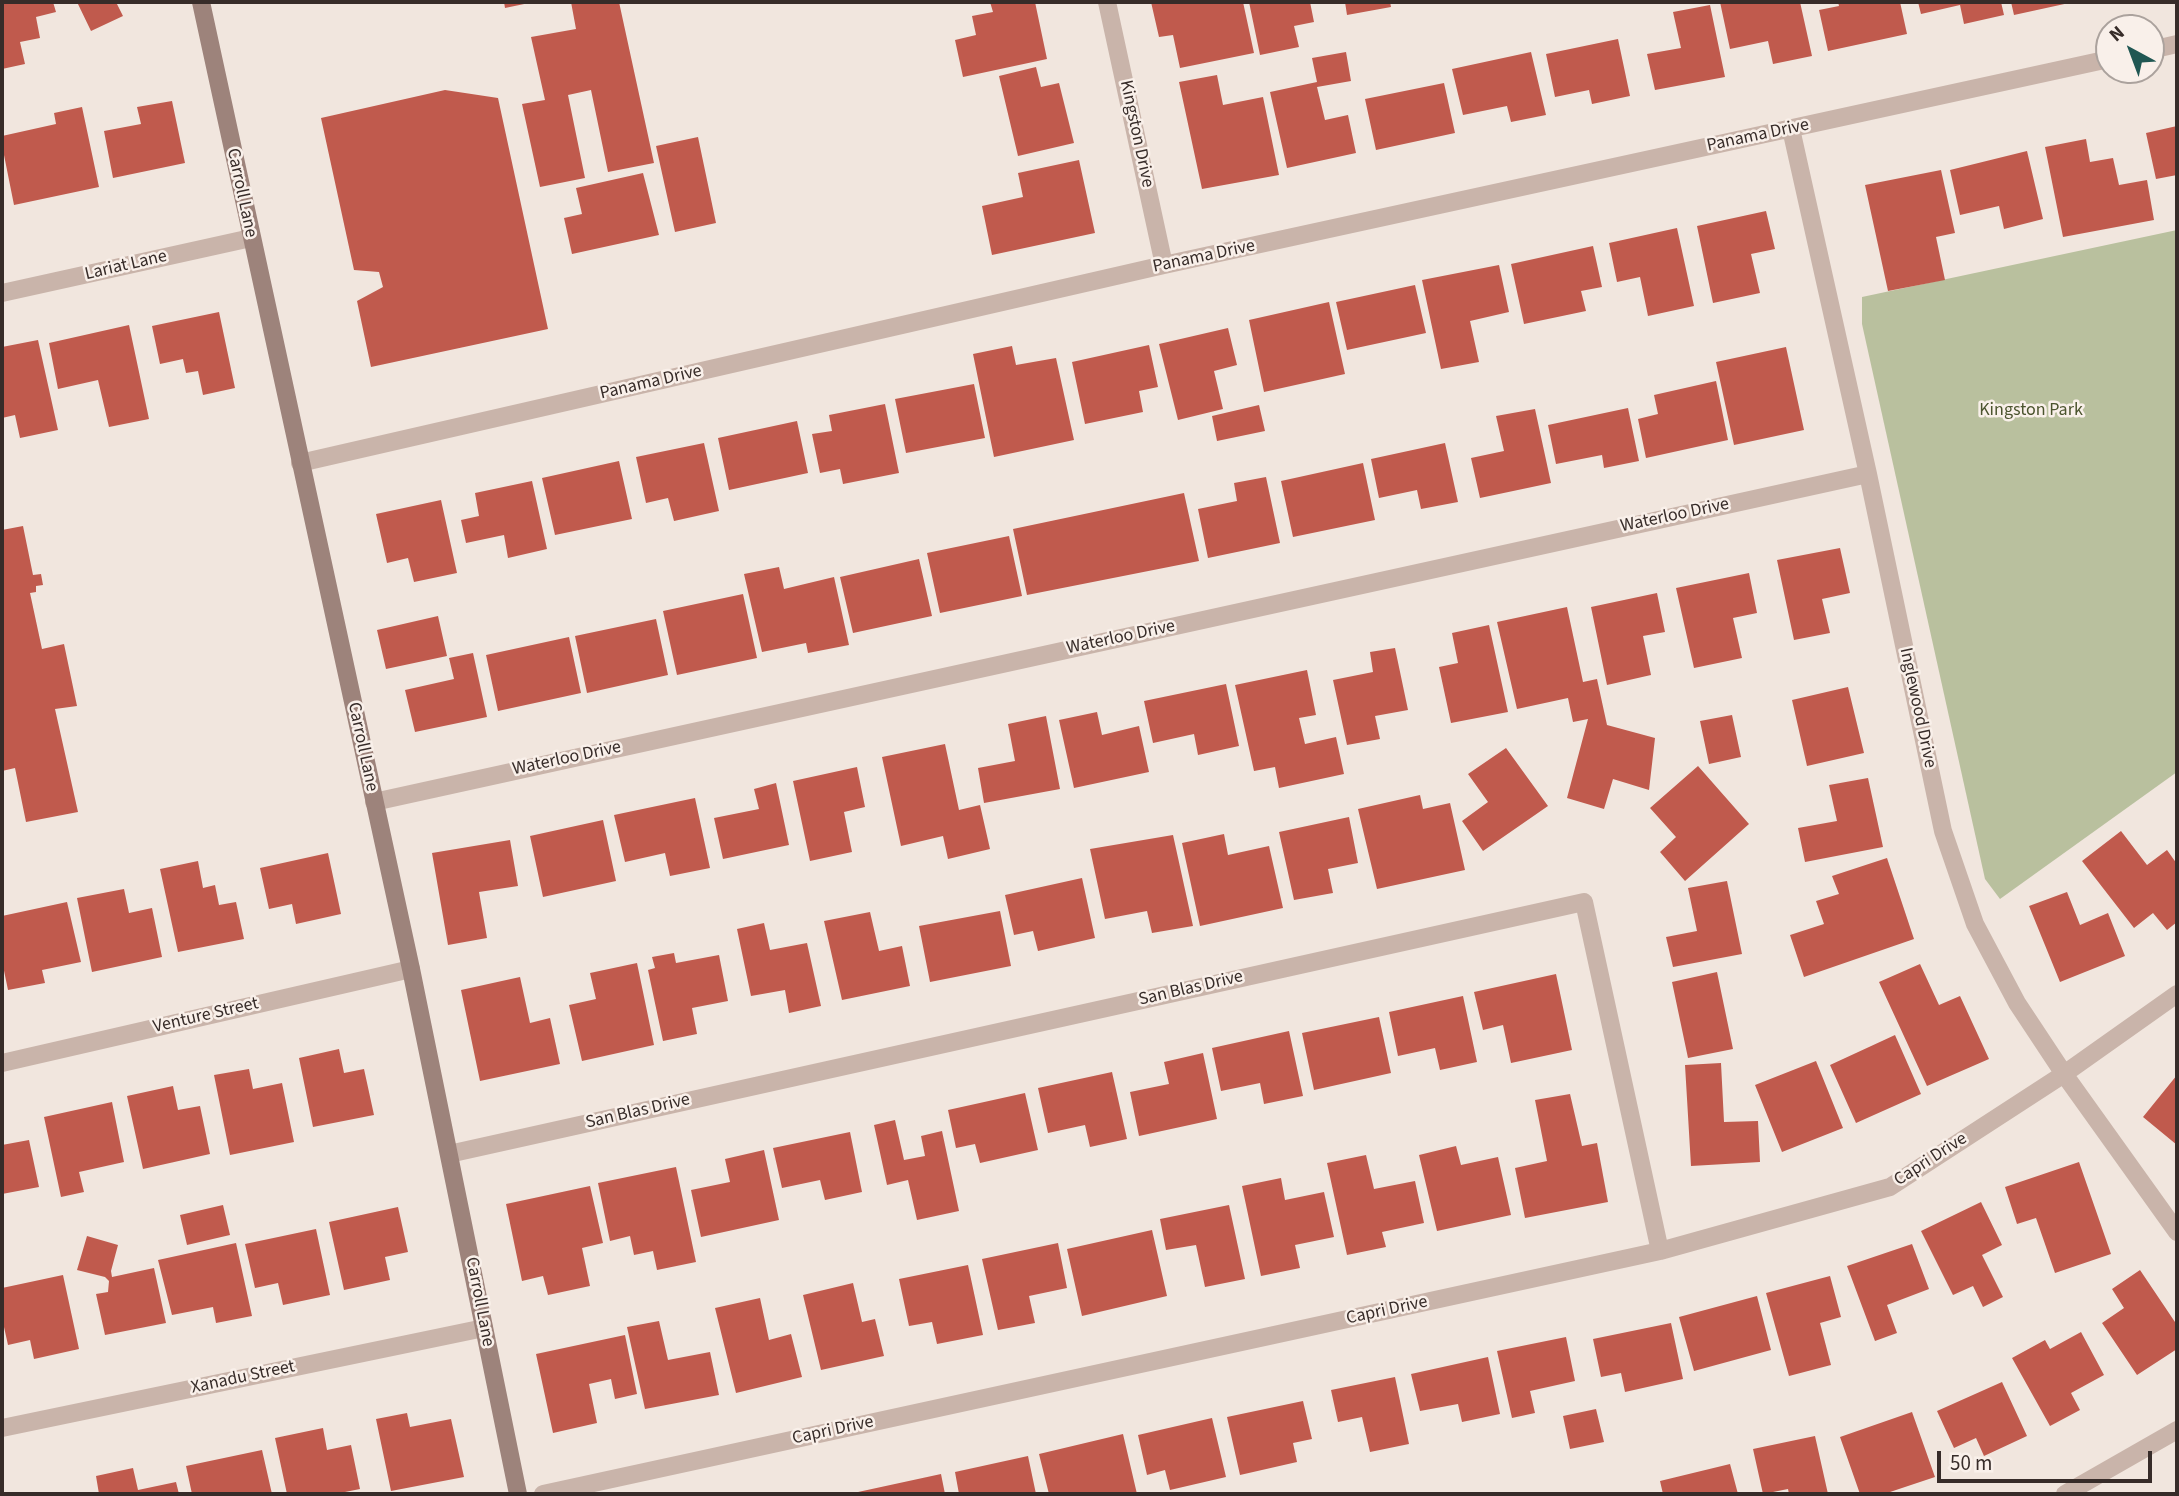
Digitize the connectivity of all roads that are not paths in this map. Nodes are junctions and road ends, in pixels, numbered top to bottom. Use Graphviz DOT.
graph roads {
  1 [pos="201,2"];
  2 [pos="1107,2"];
  3 [pos="2095,62"];
  4 [pos="1791,129"];
  5 [pos="251,238"];
  6 [pos="1164,265"];
  7 [pos="2,293"];
  8 [pos="300,463"];
  9 [pos="1868,474"];
  10 [pos="374,802"];
  11 [pos="411,969"];
  12 [pos="2177,994"];
  13 [pos="2,1063"];
  14 [pos="2064,1074"];
  15 [pos="449,1154"];
  16 [pos="2177,1232"];
  17 [pos="1660,1251"];
  18 [pos="484,1328"];
  19 [pos="2,1428"];
  20 [pos="2177,1430"];
  21 [pos="518,1494"];
  22 [pos="543,1494"];
  23 [pos="2065,1494"];
  1 -- 5 [label="street, Carroll Lane"];
  2 -- 6 [label="street, Kingston Drive"];
  3 -- 4 [label="street, Panama Drive"];
  4 -- 6 [label="street, Panama Drive"];
  4 -- 9 [label="street, Inglewood Drive"];
  5 -- 7 [label="street, Lariat Lane"];
  5 -- 8 [label="street, Carroll Lane"];
  6 -- 8 [label="street, Panama Drive"];
  8 -- 10 [label="street, Carroll Lane"];
  9 -- 10 [label="street, Waterloo Drive"];
  9 -- 14 [label="street, Inglewood Drive"];
  10 -- 11 [label="street, Carroll Lane"];
  11 -- 13 [label="street, Venture Street"];
  11 -- 15 [label="street, Carroll Lane"];
  12 -- 14 [label="street, Capri Drive"];
  14 -- 16 [label="street, Inglewood Drive"];
  14 -- 17 [label="street, Capri Drive"];
  15 -- 17 [label="street, San Blas Drive"];
  15 -- 18 [label="street, Carroll Lane"];
  17 -- 22 [label="street, Capri Drive"];
  18 -- 19 [label="street, Xanadu Street"];
  18 -- 21 [label="street, Carroll Lane"];
  20 -- 23 [label="street"];
}
